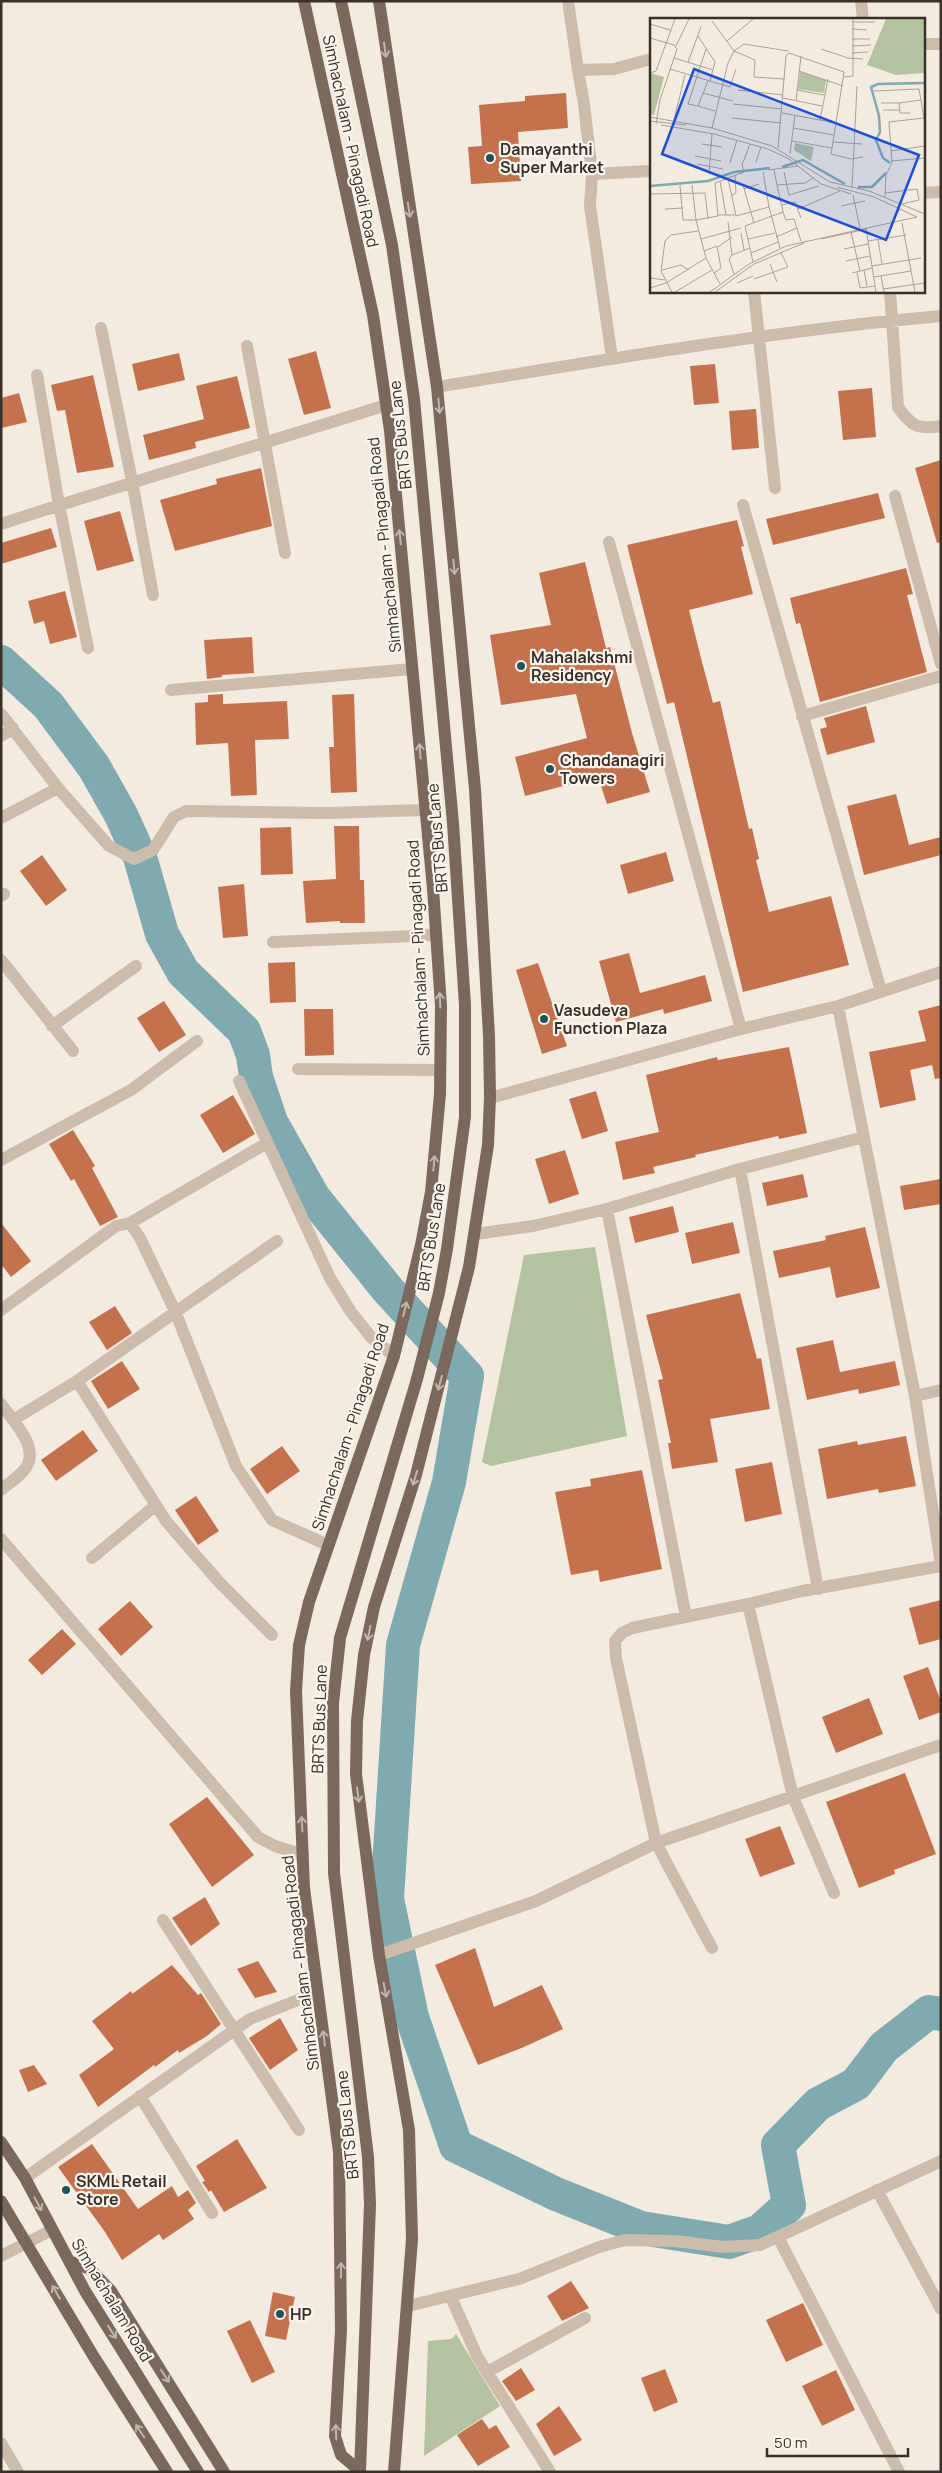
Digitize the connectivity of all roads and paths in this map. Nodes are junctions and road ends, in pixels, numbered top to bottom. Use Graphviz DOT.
graph roads {
  1 [pos="304,1"];
  2 [pos="341,1"];
  3 [pos="379,1"];
  4 [pos="568,1"];
  5 [pos="860,1"];
  6 [pos="864,18"];
  7 [pos="924,44"];
  8 [pos="941,44"];
  9 [pos="650,59"];
  10 [pos="578,70"];
  11 [pos="650,171"];
  12 [pos="592,174"];
  13 [pos="941,192"];
  14 [pos="924,193"];
  15 [pos="754,292"];
  16 [pos="890,292"];
  17 [pos="941,316"];
  18 [pos="893,320"];
  19 [pos="101,328"];
  20 [pos="759,338"];
  21 [pos="248,346"];
  22 [pos="612,358"];
  23 [pos="37,375"];
  24 [pos="437,387"];
  25 [pos="386,405"];
  26 [pos="941,426"];
  27 [pos="266,443"];
  28 [pos="132,480"];
  29 [pos="775,488"];
  30 [pos="895,496"];
  31 [pos="59,505"];
  32 [pos="743,505"];
  33 [pos="1,524"];
  34 [pos="609,542"];
  35 [pos="285,553"];
  36 [pos="153,595"];
  37 [pos="88,648"];
  38 [pos="941,664"];
  39 [pos="412,669"];
  40 [pos="941,676"];
  41 [pos="171,690"];
  42 [pos="1,714"];
  43 [pos="802,716"];
  44 [pos="13,728"];
  45 [pos="1,736"];
  46 [pos="58,788"];
  47 [pos="426,810"];
  48 [pos="1,818"];
  49 [pos="436,935"];
  50 [pos="273,942"];
  51 [pos="1,960"];
  52 [pos="136,966"];
  53 [pos="941,972"];
  54 [pos="881,991"];
  55 [pos="838,1006"];
  56 [pos="52,1026"];
  57 [pos="741,1029"];
  58 [pos="197,1041"];
  59 [pos="73,1052"];
  60 [pos="298,1069"];
  61 [pos="440,1070"];
  62 [pos="239,1081"];
  63 [pos="490,1098"];
  64 [pos="864,1137"];
  65 [pos="267,1143"];
  66 [pos="1,1160"];
  67 [pos="740,1169"];
  68 [pos="607,1209"];
  69 [pos="130,1223"];
  70 [pos="475,1234"];
  71 [pos="277,1241"];
  72 [pos="1,1310"];
  73 [pos="175,1311"];
  74 [pos="394,1356"];
  75 [pos="77,1381"];
  76 [pos="941,1390"];
  77 [pos="915,1396"];
  78 [pos="1,1404"];
  79 [pos="13,1420"];
  80 [pos="1,1490"];
  81 [pos="156,1505"];
  82 [pos="1,1539"];
  83 [pos="328,1545"];
  84 [pos="92,1558"];
  85 [pos="941,1565"];
  86 [pos="818,1589"];
  87 [pos="748,1604"];
  88 [pos="686,1617"];
  89 [pos="272,1635"];
  90 [pos="941,1745"];
  91 [pos="793,1797"];
  92 [pos="656,1843"];
  93 [pos="303,1855"];
  94 [pos="834,1893"];
  95 [pos="163,1920"];
  96 [pos="712,1948"];
  97 [pos="380,1955"];
  98 [pos="318,1992"];
  99 [pos="234,2030"];
  100 [pos="140,2096"];
  101 [pos="299,2130"];
  102 [pos="1,2142"];
  103 [pos="941,2161"];
  104 [pos="25,2178"];
  105 [pos="877,2190"];
  106 [pos="1,2201"];
  107 [pos="212,2213"];
  108 [pos="52,2230"];
  109 [pos="778,2237"];
  110 [pos="26,2241"];
  111 [pos="1,2256"];
  112 [pos="69,2261"];
  113 [pos="451,2297"];
  114 [pos="408,2306"];
  115 [pos="941,2309"];
  116 [pos="585,2318"];
  117 [pos="488,2372"];
  118 [pos="1,2443"];
  119 [pos="360,2471"];
  120 [pos="18,2472"];
  121 [pos="167,2472"];
  122 [pos="198,2472"];
  123 [pos="224,2472"];
  124 [pos="394,2472"];
  125 [pos="550,2472"];
  126 [pos="899,2472"];
  1 -- 25 [label="main road, Simhachalam - Pinagadi Road"];
  2 -- 119 [label="main road, BRTS Bus Lane"];
  3 -- 24 [label="main road, one-way"];
  4 -- 10 [label="street"];
  5 -- 6 [label="street"];
  7 -- 8 [label="street"];
  9 -- 10 [label="street"];
  10 -- 12 [label="street"];
  11 -- 12 [label="street"];
  12 -- 22 [label="street"];
  13 -- 14 [label="street"];
  15 -- 20 [label="street"];
  16 -- 18 [label="street"];
  17 -- 18 [label="street"];
  18 -- 20 [label="street"];
  18 -- 26 [label="street"];
  19 -- 28 [label="street"];
  20 -- 22 [label="street"];
  20 -- 29 [label="street"];
  21 -- 27 [label="street"];
  22 -- 24 [label="street"];
  23 -- 31 [label="street"];
  24 -- 63 [label="main road, one-way"];
  25 -- 27 [label="street"];
  39 -- 25 [label="main road, Simhachalam - Pinagadi Road, one-way"];
  27 -- 28 [label="street"];
  27 -- 35 [label="street"];
  28 -- 31 [label="street"];
  28 -- 36 [label="street"];
  30 -- 38 [label="street"];
  31 -- 33 [label="street"];
  31 -- 37 [label="street"];
  32 -- 43 [label="street"];
  34 -- 57 [label="street"];
  39 -- 41 [label="street"];
  47 -- 39 [label="main road, Simhachalam - Pinagadi Road, one-way"];
  40 -- 43 [label="street"];
  42 -- 44 [label="street"];
  43 -- 54 [label="street"];
  44 -- 45 [label="street"];
  44 -- 46 [label="street"];
  46 -- 47 [label="street"];
  46 -- 48 [label="street"];
  47 -- 49 [label="main road, Simhachalam - Pinagadi Road"];
  49 -- 50 [label="street"];
  61 -- 49 [label="main road, Simhachalam - Pinagadi Road, one-way"];
  51 -- 56 [label="street"];
  52 -- 56 [label="street"];
  53 -- 54 [label="street"];
  54 -- 55 [label="street"];
  55 -- 57 [label="street"];
  55 -- 64 [label="street"];
  56 -- 59 [label="street"];
  57 -- 63 [label="street"];
  58 -- 66 [label="street"];
  60 -- 61 [label="street"];
  74 -- 61 [label="main road, Simhachalam - Pinagadi Road, one-way"];
  62 -- 65 [label="street"];
  63 -- 70 [label="main road"];
  64 -- 67 [label="street"];
  64 -- 77 [label="street"];
  65 -- 69 [label="street"];
  65 -- 74 [label="street"];
  67 -- 68 [label="street"];
  67 -- 86 [label="street"];
  68 -- 70 [label="street"];
  68 -- 88 [label="street"];
  69 -- 72 [label="street"];
  69 -- 73 [label="street"];
  70 -- 97 [label="main road, one-way"];
  71 -- 73 [label="street"];
  73 -- 75 [label="street"];
  73 -- 83 [label="street"];
  74 -- 83 [label="main road, Simhachalam - Pinagadi Road"];
  75 -- 79 [label="street"];
  75 -- 81 [label="street"];
  76 -- 77 [label="street"];
  77 -- 85 [label="street"];
  78 -- 79 [label="street"];
  79 -- 80 [label="street"];
  81 -- 84 [label="street"];
  81 -- 89 [label="street"];
  82 -- 93 [label="street"];
  93 -- 83 [label="main road, Simhachalam - Pinagadi Road, one-way"];
  85 -- 86 [label="street"];
  86 -- 87 [label="street"];
  87 -- 88 [label="street"];
  87 -- 91 [label="street"];
  88 -- 92 [label="street"];
  90 -- 91 [label="street"];
  91 -- 92 [label="street"];
  91 -- 94 [label="street"];
  92 -- 96 [label="street"];
  92 -- 97 [label="street"];
  93 -- 98 [label="main road, Simhachalam - Pinagadi Road"];
  95 -- 99 [label="street"];
  97 -- 114 [label="main road, one-way"];
  98 -- 99 [label="street"];
  119 -- 98 [label="main road, Simhachalam - Pinagadi Road, one-way"];
  99 -- 100 [label="street"];
  99 -- 101 [label="street"];
  100 -- 104 [label="street"];
  100 -- 107 [label="street"];
  102 -- 104 [label="main road, Simhachalam Road"];
  103 -- 105 [label="street"];
  104 -- 108 [label="main road, Simhachalam Road, one-way"];
  105 -- 109 [label="street"];
  105 -- 115 [label="street"];
  106 -- 110 [label="main road"];
  108 -- 110 [label="street"];
  108 -- 112 [label="main road, Simhachalam Road"];
  109 -- 113 [label="street"];
  109 -- 126 [label="street"];
  110 -- 111 [label="street"];
  121 -- 110 [label="main road, one-way"];
  112 -- 122 [label="main road, Simhachalam Road, one-way"];
  112 -- 123 [label="main road, one-way"];
  113 -- 114 [label="street"];
  113 -- 117 [label="street"];
  114 -- 124 [label="main road"];
  116 -- 117 [label="street"];
  117 -- 125 [label="street"];
  118 -- 120 [label="street"];
}
